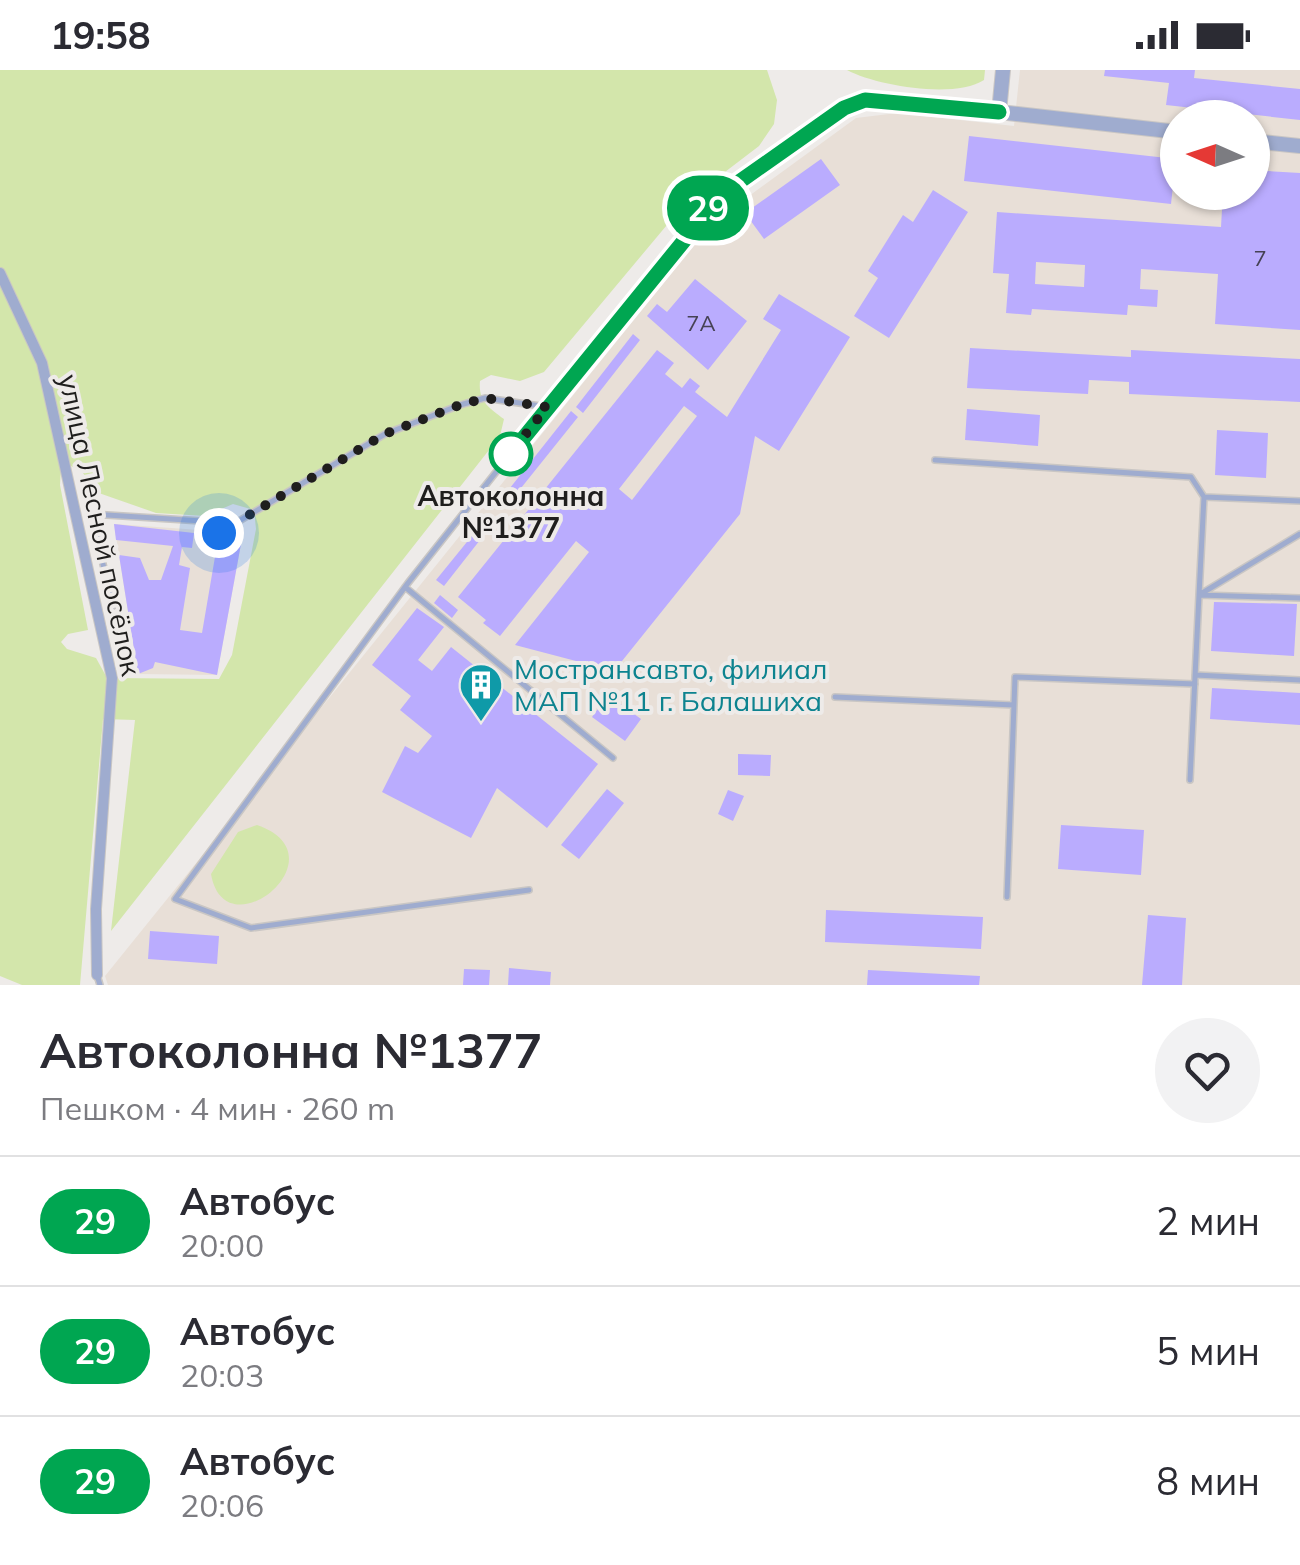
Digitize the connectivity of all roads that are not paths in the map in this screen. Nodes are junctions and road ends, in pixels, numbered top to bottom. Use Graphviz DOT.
graph roads {
  1 [pos="1003,70"];
  2 [pos="999,112"];
  3 [pos="1160,130"];
  4 [pos="1270,142"];
  5 [pos="1300,146"];
  6 [pos="0,273"];
  7 [pos="547,407"];
  8 [pos="934,460"];
  9 [pos="504,462"];
  10 [pos="1204,497"];
  11 [pos="1300,501"];
  12 [pos="78,512"];
  13 [pos="91,514"];
  14 [pos="237,523"];
  15 [pos="219,533"];
  16 [pos="1300,534"];
  17 [pos="406,587"];
  18 [pos="1199,595"];
  19 [pos="1300,598"];
  20 [pos="112,606"];
  21 [pos="1195,675"];
  22 [pos="1300,680"];
  23 [pos="1195,684"];
  24 [pos="835,697"];
  25 [pos="1014,705"];
  26 [pos="612,758"];
  27 [pos="1190,780"];
  28 [pos="530,890"];
  29 [pos="1007,897"];
  30 [pos="99,980"];
  1 -- 2 [label="street"];
  2 -- 3 [label="street"];
  2 -- 7 [label="street"];
  4 -- 5 [label="street"];
  6 -- 12 [label="street, улица Лесной посёлок"];
  7 -- 9 [label="street"];
  7 -- 14 [label="lane"];
  8 -- 10 [label="lane"];
  9 -- 17 [label="lane"];
  10 -- 11 [label="lane"];
  10 -- 18 [label="lane"];
  12 -- 13 [label="lane"];
  12 -- 30 [label="street, улица Лесной посёлок"];
  13 -- 14 [label="lane"];
  13 -- 20 [label="lane"];
  14 -- 15 [label="lane"];
  16 -- 18 [label="lane"];
  17 -- 26 [label="lane"];
  17 -- 28 [label="lane"];
  18 -- 19 [label="lane"];
  18 -- 21 [label="lane"];
  21 -- 22 [label="lane"];
  21 -- 23 [label="lane"];
  23 -- 25 [label="lane"];
  23 -- 27 [label="lane"];
  24 -- 25 [label="lane"];
  25 -- 29 [label="lane"];
}
